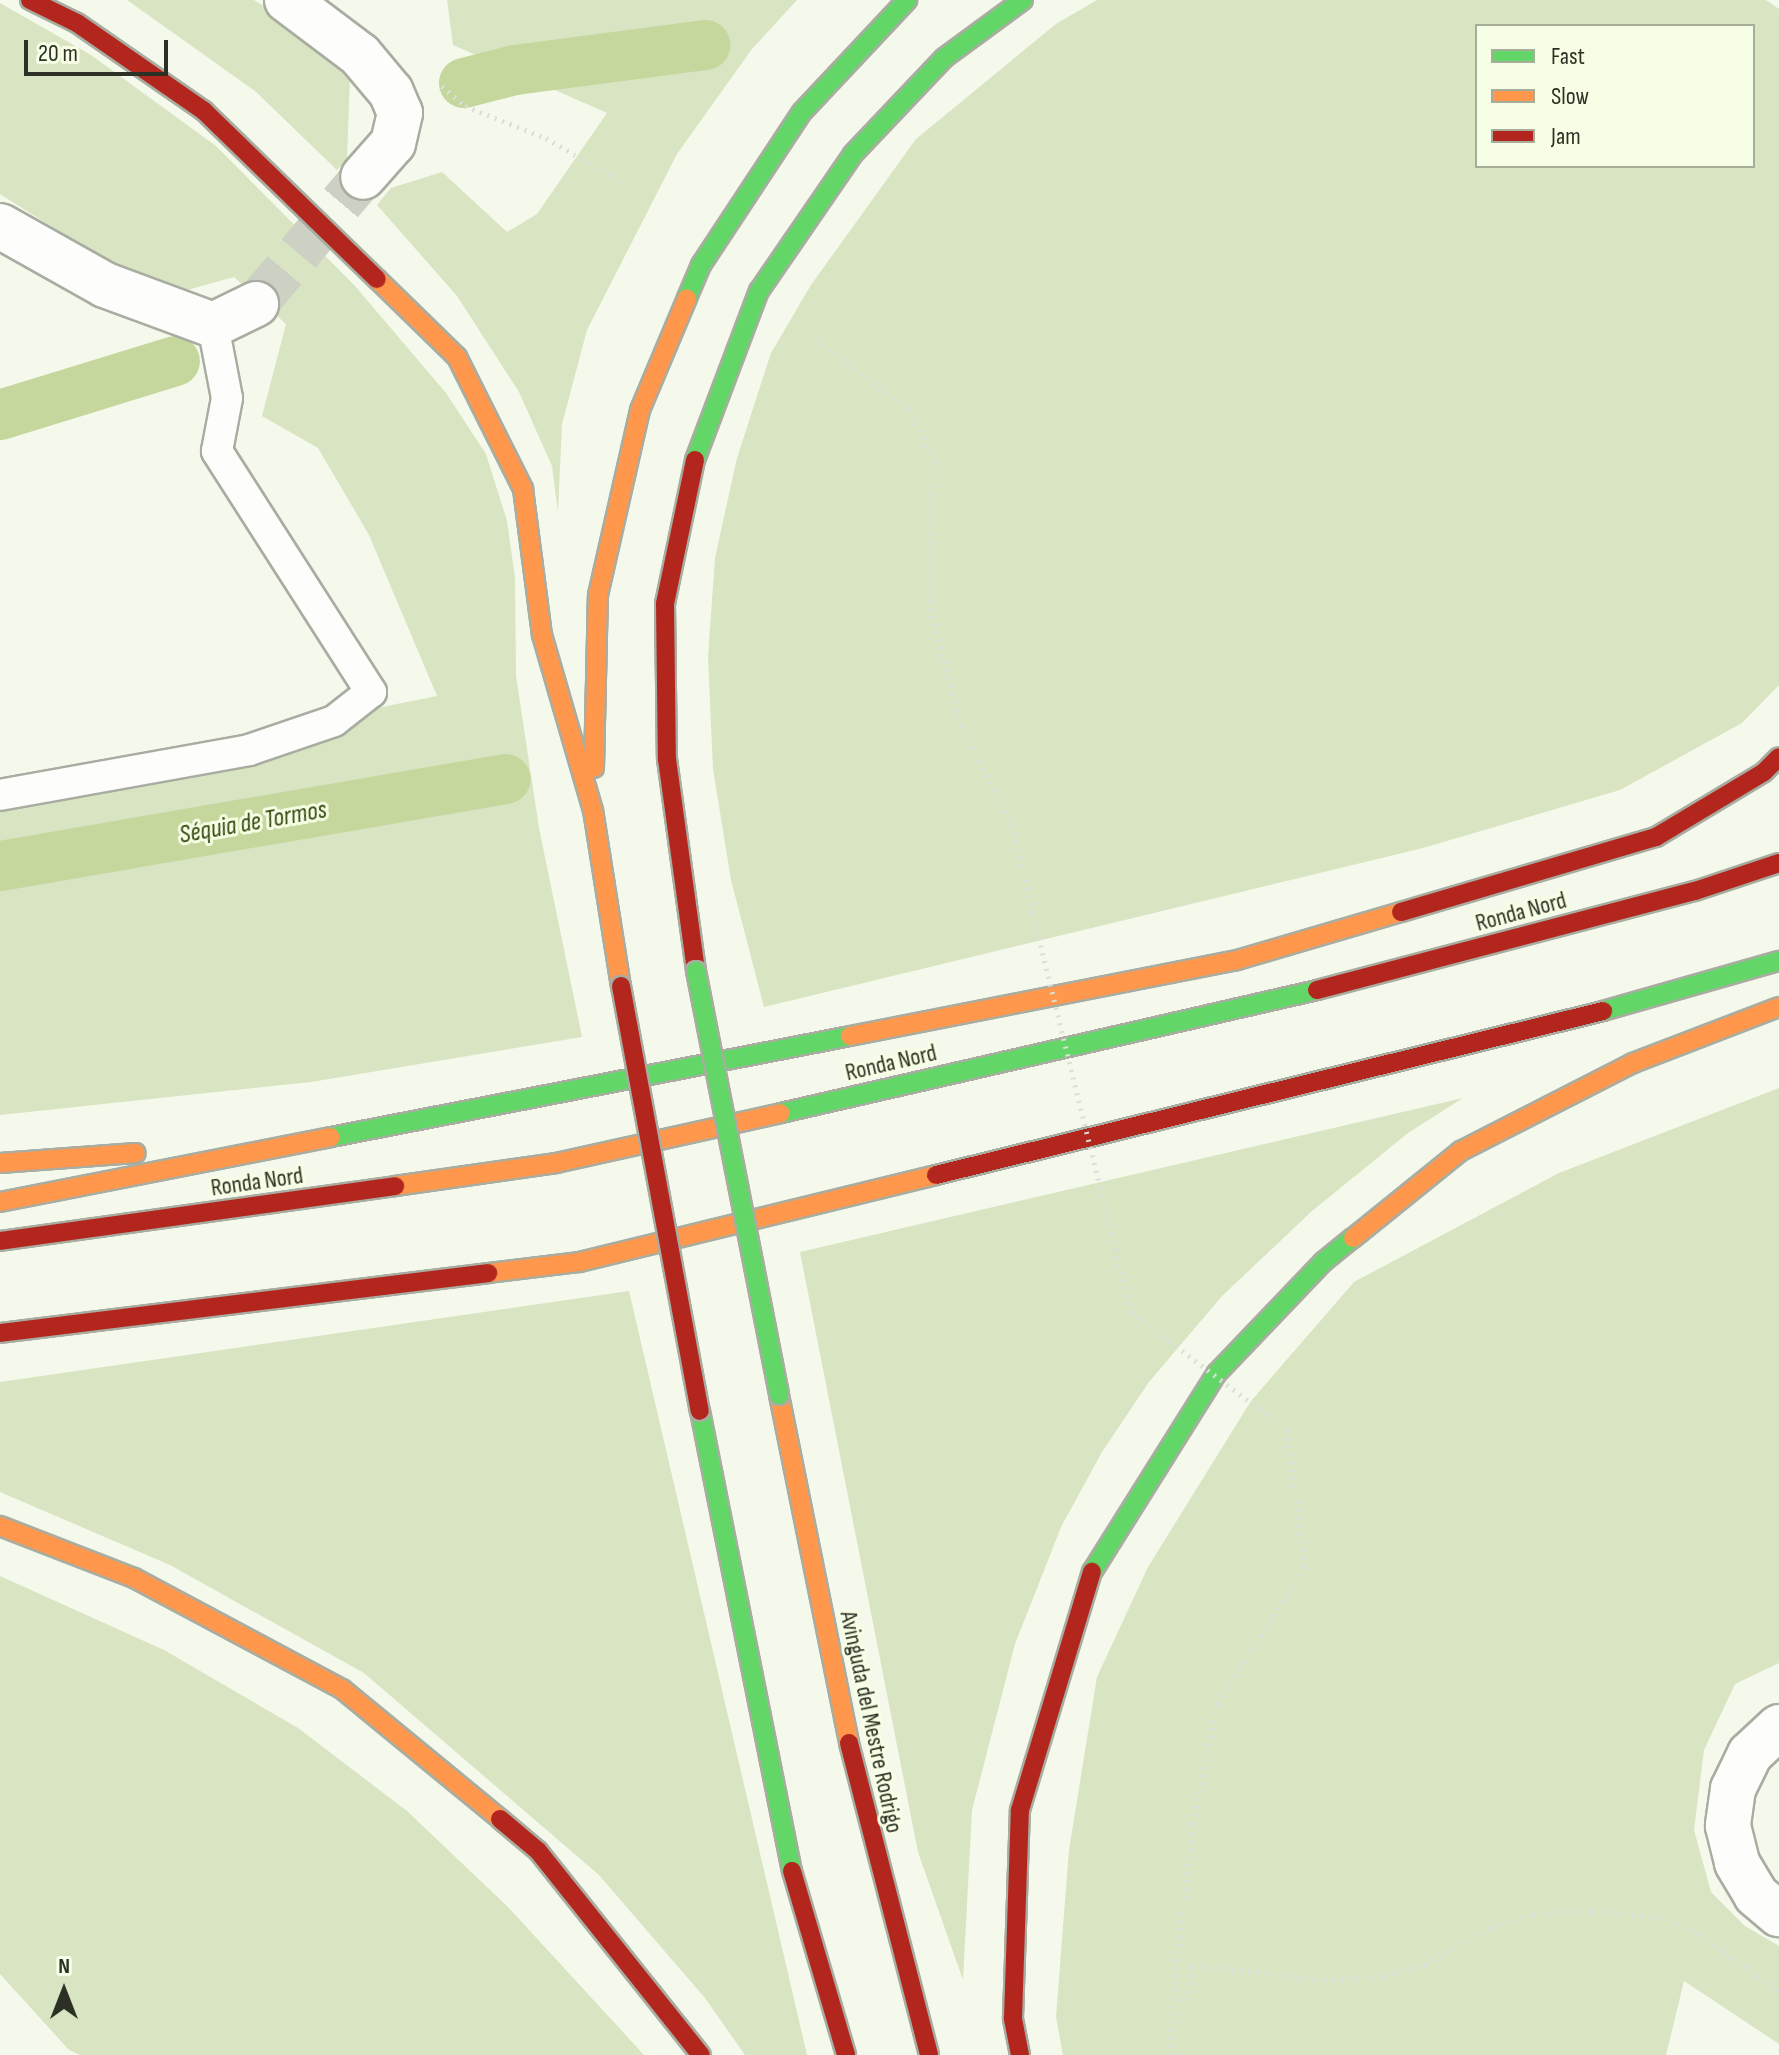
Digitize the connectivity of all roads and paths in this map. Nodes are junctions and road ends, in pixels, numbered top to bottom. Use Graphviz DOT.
graph roads {
  1 [pos="30,0"];
  2 [pos="287,0"];
  3 [pos="907,0"];
  4 [pos="1023,0"];
  5 [pos="435,80"];
  6 [pos="363,177"];
  7 [pos="629,187"];
  8 [pos="0,226"];
  9 [pos="256,304"];
  10 [pos="213,325"];
  11 [pos="815,339"];
  12 [pos="1779,757"];
  13 [pos="0,795"];
  14 [pos="593,810"];
  15 [pos="1779,863"];
  16 [pos="1779,961"];
  17 [pos="1779,1007"];
  18 [pos="337,1136"];
  19 [pos="0,1163"];
  20 [pos="0,1202"];
  21 [pos="0,1241"];
  22 [pos="0,1333"];
  23 [pos="0,1526"];
  24 [pos="1779,1727"];
  25 [pos="1779,1914"];
  26 [pos="1779,1991"];
  27 [pos="1172,1998"];
  28 [pos="701,2055"];
  29 [pos="846,2055"];
  30 [pos="929,2055"];
  31 [pos="1020,2055"];
  32 [pos="1172,2055"];
  1 -- 14 [label="main road"];
  2 -- 6 [label="street"];
  3 -- 14 [label="main road"];
  4 -- 30 [label="main road, Avinguda del Mestre Rodrigo, bridge"];
  5 -- 7 [label="path"];
  8 -- 10 [label="street"];
  9 -- 10 [label="street"];
  10 -- 13 [label="lane"];
  11 -- 27 [label="path, bridge"];
  12 -- 18 [label="main road"];
  14 -- 29 [label="main road, bridge"];
  15 -- 21 [label="main road, Ronda Nord"];
  16 -- 22 [label="main road"];
  17 -- 31 [label="main road"];
  18 -- 19 [label="main road"];
  18 -- 20 [label="main road"];
  23 -- 28 [label="main road"];
  24 -- 25 [label="street"];
  26 -- 27 [label="path"];
  27 -- 32 [label="path"];
}
